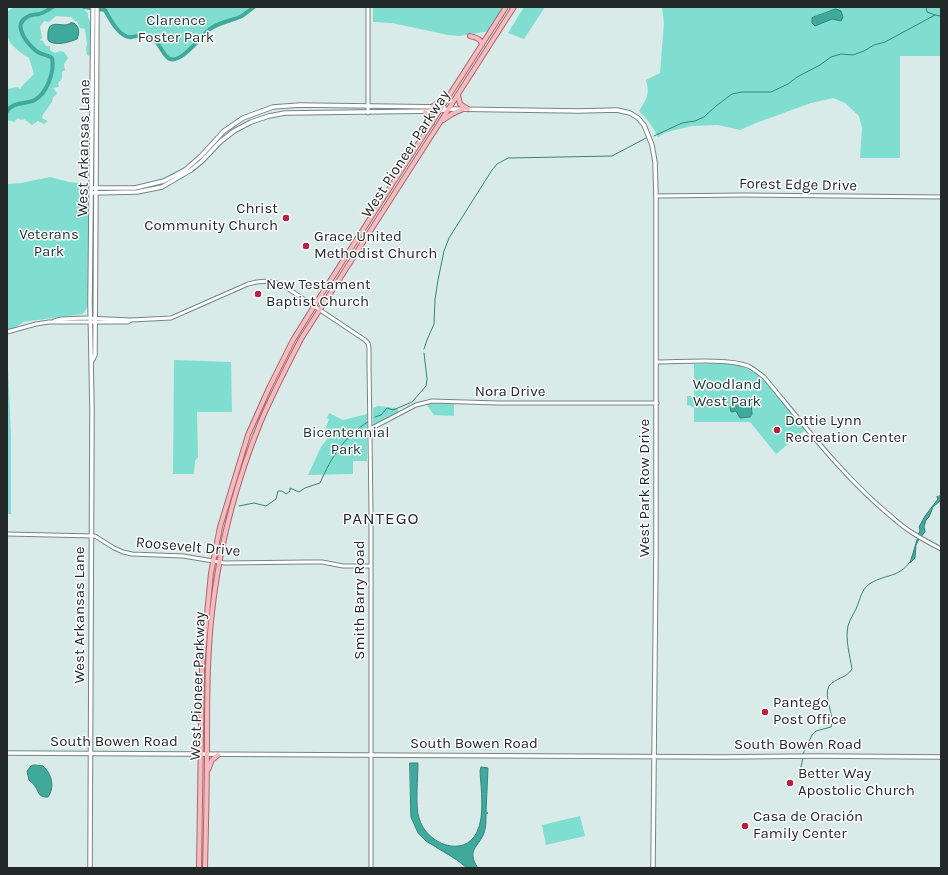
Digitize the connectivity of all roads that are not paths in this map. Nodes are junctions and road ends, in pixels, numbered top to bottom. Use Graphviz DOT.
graph roads {
  1 [pos="93,7"];
  2 [pos="97,7"];
  3 [pos="368,7"];
  4 [pos="506,7"];
  5 [pos="514,7"];
  6 [pos="95,24"];
  7 [pos="470,36"];
  8 [pos="482,46"];
  9 [pos="459,93"];
  10 [pos="449,96"];
  11 [pos="327,105"];
  12 [pos="368,105"];
  13 [pos="404,106"];
  14 [pos="433,106"];
  15 [pos="443,106"];
  16 [pos="264,109"];
  17 [pos="449,109"];
  18 [pos="463,109"];
  19 [pos="468,109"];
  20 [pos="404,112"];
  21 [pos="426,112"];
  22 [pos="439,112"];
  23 [pos="327,113"];
  24 [pos="368,113"];
  25 [pos="260,119"];
  26 [pos="440,122"];
  27 [pos="432,123"];
  28 [pos="91,191"];
  29 [pos="96,191"];
  30 [pos="656,196"];
  31 [pos="941,197"];
  32 [pos="314,306"];
  33 [pos="319,310"];
  34 [pos="90,320"];
  35 [pos="95,320"];
  36 [pos="7,332"];
  37 [pos="92,361"];
  38 [pos="657,362"];
  39 [pos="657,403"];
  40 [pos="370,428"];
  41 [pos="7,534"];
  42 [pos="92,535"];
  43 [pos="941,549"];
  44 [pos="213,561"];
  45 [pos="220,562"];
  46 [pos="371,566"];
  47 [pos="201,740"];
  48 [pos="7,753"];
  49 [pos="91,754"];
  50 [pos="192,755"];
  51 [pos="200,755"];
  52 [pos="207,755"];
  53 [pos="218,755"];
  54 [pos="371,755"];
  55 [pos="654,756"];
  56 [pos="941,757"];
  57 [pos="206,776"];
  58 [pos="200,824"];
  59 [pos="206,826"];
  60 [pos="90,868"];
  61 [pos="199,868"];
  62 [pos="205,868"];
  63 [pos="371,868"];
  64 [pos="653,868"];
  1 -- 6 [label="main road, West Arkansas Lane"];
  2 -- 6 [label="main road, West Arkansas Lane"];
  3 -- 12 [label="street"];
  4 -- 8 [label="main road, West Pioneer Parkway"];
  5 -- 9 [label="main road, West Pioneer Parkway"];
  6 -- 28 [label="main road, West Arkansas Lane"];
  6 -- 29 [label="main road, West Arkansas Lane"];
  7 -- 8 [label="main road"];
  8 -- 10 [label="main road, West Pioneer Parkway"];
  9 -- 17 [label="main road, West Pioneer Parkway"];
  9 -- 19 [label="main road"];
  10 -- 14 [label="main road"];
  10 -- 15 [label="main road, West Pioneer Parkway"];
  11 -- 12 [label="main road"];
  11 -- 16 [label="main road"];
  11 -- 23 [label="main road"];
  12 -- 13 [label="main road"];
  12 -- 24 [label="street"];
  13 -- 14 [label="main road"];
  13 -- 20 [label="main road"];
  14 -- 15 [label="main road"];
  15 -- 17 [label="main road"];
  15 -- 22 [label="main road, West Pioneer Parkway"];
  16 -- 25 [label="main road"];
  16 -- 29 [label="main road"];
  17 -- 18 [label="main road"];
  17 -- 22 [label="main road"];
  17 -- 26 [label="main road, West Pioneer Parkway"];
  18 -- 19 [label="main road"];
  18 -- 26 [label="main road"];
  19 -- 30 [label="main road, West Park Row Drive"];
  20 -- 21 [label="main road"];
  20 -- 24 [label="main road"];
  21 -- 22 [label="main road"];
  21 -- 27 [label="main road"];
  22 -- 27 [label="main road, West Pioneer Parkway"];
  23 -- 24 [label="main road"];
  23 -- 25 [label="main road"];
  25 -- 29 [label="main road"];
  26 -- 33 [label="main road, West Pioneer Parkway"];
  27 -- 32 [label="main road, West Pioneer Parkway"];
  28 -- 29 [label="main road"];
  28 -- 34 [label="main road, West Arkansas Lane"];
  29 -- 35 [label="main road, West Arkansas Lane"];
  30 -- 31 [label="street, Forest Edge Drive"];
  30 -- 38 [label="main road, West Park Row Drive"];
  32 -- 33 [label="street, Smith Barry Road"];
  32 -- 35 [label="street, Smith Barry Road"];
  32 -- 44 [label="main road, West Pioneer Parkway"];
  33 -- 40 [label="street, Smith Barry Road"];
  33 -- 45 [label="main road, West Pioneer Parkway"];
  34 -- 35 [label="street, Smith Barry Road"];
  34 -- 36 [label="street, Smith Barry Road"];
  34 -- 37 [label="main road, West Arkansas Lane"];
  35 -- 37 [label="main road, West Arkansas Lane"];
  37 -- 42 [label="main road, West Arkansas Lane"];
  38 -- 39 [label="main road, West Park Row Drive"];
  38 -- 43 [label="street"];
  39 -- 40 [label="street, Nora Drive"];
  39 -- 55 [label="main road, West Park Row Drive"];
  40 -- 46 [label="street, Smith Barry Road"];
  41 -- 42 [label="street, Roosevelt Drive"];
  42 -- 44 [label="street, Roosevelt Drive"];
  42 -- 49 [label="main road, West Arkansas Lane"];
  44 -- 45 [label="street, Roosevelt Drive"];
  44 -- 47 [label="main road, West Pioneer Parkway"];
  45 -- 46 [label="street, Roosevelt Drive"];
  45 -- 52 [label="main road, West Pioneer Parkway"];
  46 -- 54 [label="street, Smith Barry Road"];
  47 -- 50 [label="main road"];
  47 -- 51 [label="main road, West Pioneer Parkway"];
  48 -- 49 [label="main road, South Bowen Road"];
  49 -- 50 [label="main road, South Bowen Road"];
  49 -- 60 [label="main road, West Arkansas Lane"];
  50 -- 51 [label="main road, South Bowen Road"];
  51 -- 52 [label="main road, South Bowen Road"];
  51 -- 58 [label="main road, West Pioneer Parkway"];
  52 -- 53 [label="main road, South Bowen Road"];
  52 -- 57 [label="main road, West Pioneer Parkway"];
  53 -- 54 [label="main road, South Bowen Road"];
  53 -- 57 [label="main road"];
  54 -- 55 [label="main road, South Bowen Road"];
  54 -- 63 [label="street, Smith Barry Road"];
  55 -- 56 [label="main road, South Bowen Road"];
  55 -- 64 [label="main road, West Park Row Drive"];
  57 -- 59 [label="main road, West Pioneer Parkway"];
  58 -- 59 [label="main road"];
  58 -- 61 [label="main road, West Pioneer Parkway"];
  59 -- 62 [label="main road, West Pioneer Parkway"];
}
